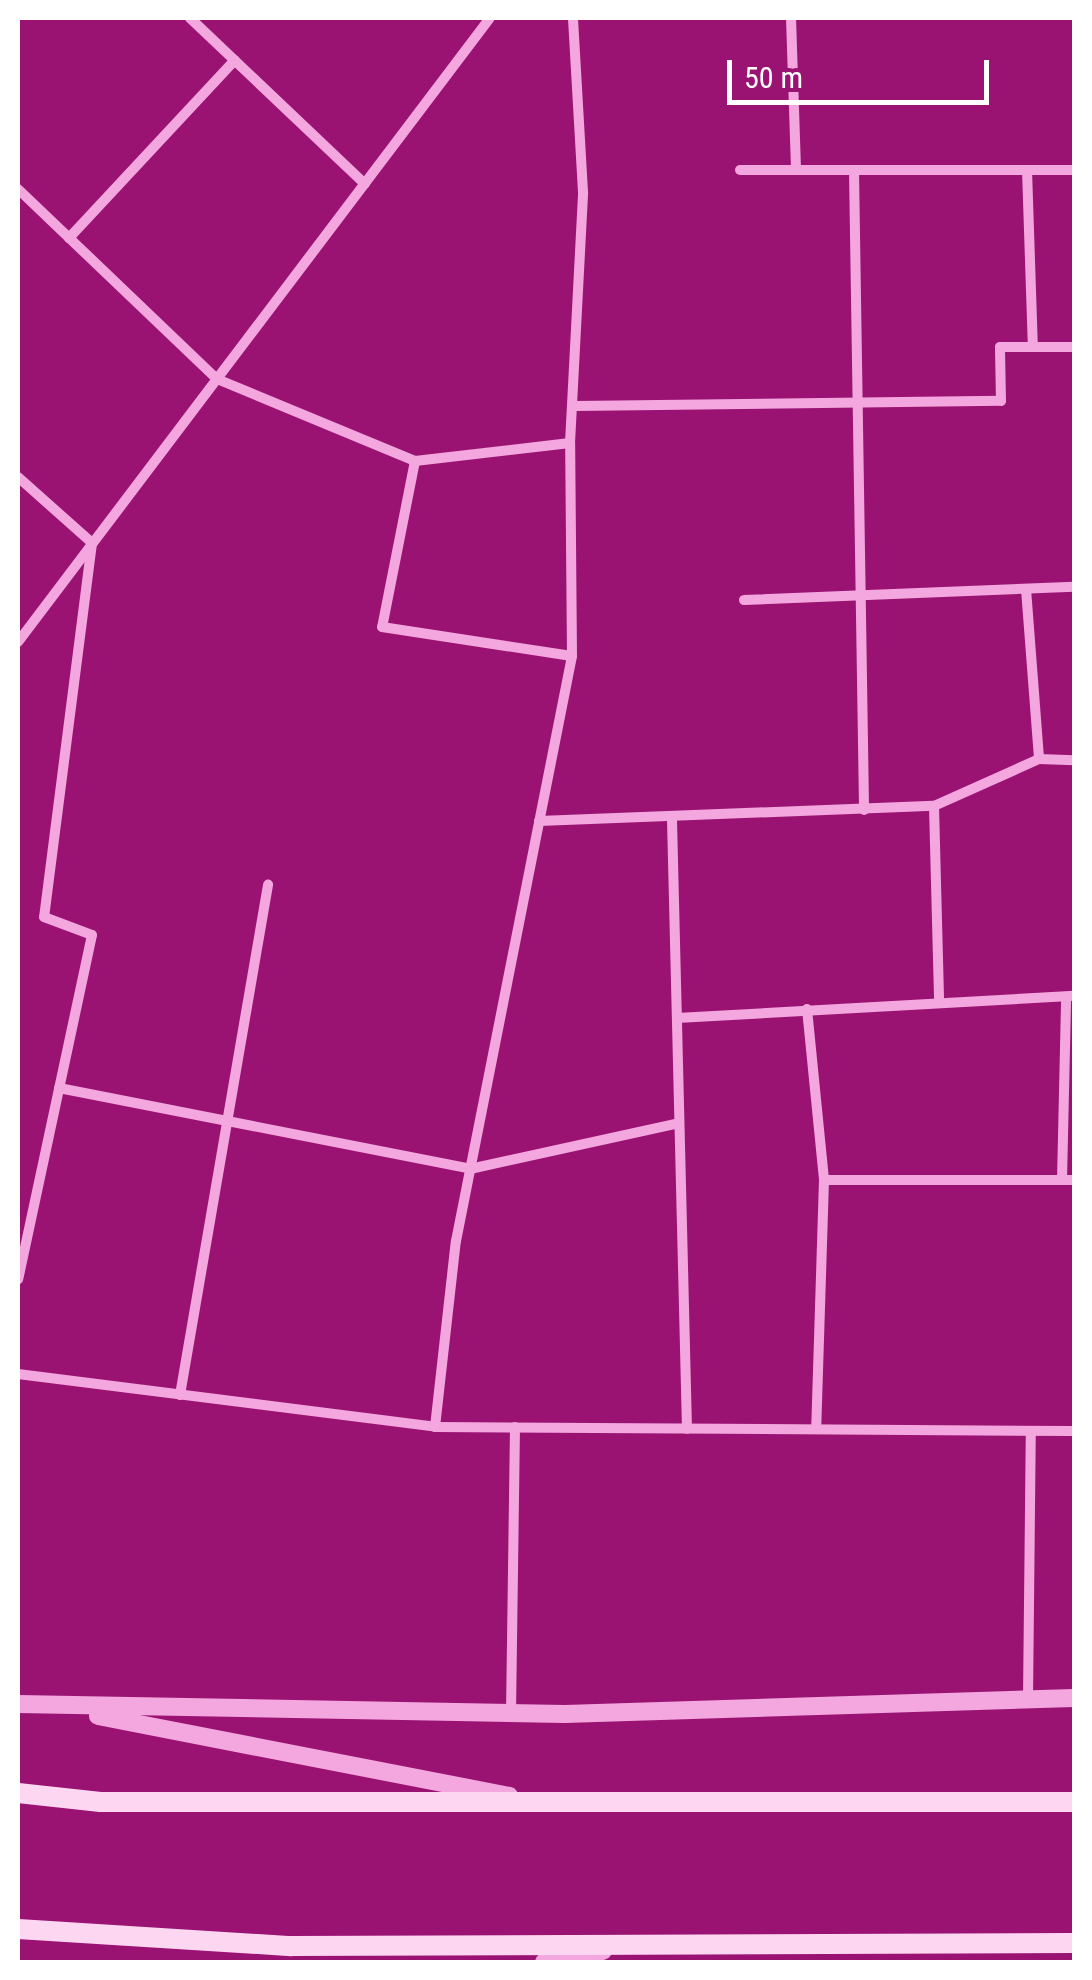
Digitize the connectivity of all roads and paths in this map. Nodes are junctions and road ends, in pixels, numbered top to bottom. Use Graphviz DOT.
graph roads {
  1 [pos="490,18"];
  2 [pos="573,18"];
  3 [pos="791,18"];
  4 [pos="194,19"];
  5 [pos="235,60"];
  6 [pos="740,170"];
  7 [pos="796,170"];
  8 [pos="854,170"];
  9 [pos="1027,170"];
  10 [pos="1074,170"];
  11 [pos="364,184"];
  12 [pos="18,188"];
  13 [pos="70,238"];
  14 [pos="1032,347"];
  15 [pos="1074,347"];
  16 [pos="217,379"];
  17 [pos="854,402"];
  18 [pos="575,406"];
  19 [pos="570,443"];
  20 [pos="414,461"];
  21 [pos="18,476"];
  22 [pos="92,544"];
  23 [pos="1074,587"];
  24 [pos="1026,589"];
  25 [pos="862,596"];
  26 [pos="744,600"];
  27 [pos="18,642"];
  28 [pos="572,656"];
  29 [pos="1039,759"];
  30 [pos="1074,760"];
  31 [pos="934,806"];
  32 [pos="864,810"];
  33 [pos="672,820"];
  34 [pos="539,821"];
  35 [pos="268,886"];
  36 [pos="1070,996"];
  37 [pos="939,999"];
  38 [pos="807,1009"];
  39 [pos="676,1018"];
  40 [pos="59,1088"];
  41 [pos="227,1123"];
  42 [pos="679,1123"];
  43 [pos="470,1169"];
  44 [pos="824,1180"];
  45 [pos="1068,1180"];
  46 [pos="18,1279"];
  47 [pos="18,1374"];
  48 [pos="180,1395"];
  49 [pos="436,1427"];
  50 [pos="516,1427"];
  51 [pos="687,1429"];
  52 [pos="816,1429"];
  53 [pos="1032,1431"];
  54 [pos="1074,1431"];
  55 [pos="1074,1698"];
  56 [pos="1028,1699"];
  57 [pos="18,1704"];
  58 [pos="50,1707"];
  59 [pos="511,1713"];
  60 [pos="18,1793"];
  61 [pos="1074,1802"];
  62 [pos="544,1803"];
  63 [pos="18,1929"];
  64 [pos="1074,1943"];
  65 [pos="634,1945"];
  66 [pos="544,1962"];
  1 -- 11 [label="street"];
  2 -- 18 [label="street"];
  3 -- 7 [label="street"];
  4 -- 5 [label="street"];
  5 -- 11 [label="street"];
  5 -- 13 [label="street"];
  6 -- 7 [label="street"];
  7 -- 8 [label="street"];
  8 -- 9 [label="street"];
  8 -- 17 [label="street"];
  9 -- 10 [label="street"];
  9 -- 14 [label="street"];
  11 -- 16 [label="street"];
  12 -- 13 [label="street"];
  13 -- 16 [label="street"];
  14 -- 15 [label="street"];
  14 -- 17 [label="street"];
  16 -- 20 [label="street"];
  16 -- 22 [label="street"];
  17 -- 18 [label="street"];
  17 -- 25 [label="street"];
  18 -- 19 [label="street"];
  19 -- 20 [label="street"];
  19 -- 28 [label="street"];
  20 -- 28 [label="street"];
  21 -- 22 [label="street"];
  22 -- 27 [label="street"];
  22 -- 40 [label="street"];
  23 -- 24 [label="street"];
  24 -- 25 [label="street"];
  24 -- 29 [label="street"];
  25 -- 26 [label="street"];
  25 -- 32 [label="street"];
  28 -- 34 [label="street"];
  29 -- 30 [label="street"];
  29 -- 31 [label="street"];
  31 -- 32 [label="street"];
  31 -- 37 [label="street"];
  32 -- 33 [label="street"];
  33 -- 34 [label="street"];
  33 -- 39 [label="street"];
  34 -- 43 [label="street"];
  35 -- 41 [label="street"];
  36 -- 37 [label="street"];
  36 -- 45 [label="street"];
  37 -- 38 [label="street"];
  38 -- 39 [label="street"];
  38 -- 44 [label="street"];
  39 -- 42 [label="street"];
  40 -- 41 [label="street"];
  40 -- 46 [label="street"];
  41 -- 43 [label="street"];
  41 -- 48 [label="street"];
  42 -- 43 [label="street"];
  42 -- 51 [label="street"];
  43 -- 49 [label="street"];
  44 -- 45 [label="street"];
  44 -- 52 [label="street"];
  47 -- 48 [label="street"];
  48 -- 49 [label="street"];
  49 -- 50 [label="street"];
  50 -- 51 [label="street"];
  50 -- 59 [label="street"];
  51 -- 52 [label="street"];
  52 -- 53 [label="street"];
  53 -- 54 [label="street"];
  53 -- 56 [label="street"];
  55 -- 56 [label="street"];
  56 -- 59 [label="street"];
  57 -- 58 [label="street"];
  58 -- 59 [label="street"];
  58 -- 62 [label="street"];
  60 -- 62 [label="main road"];
  61 -- 62 [label="main road"];
  63 -- 65 [label="main road"];
  64 -- 65 [label="main road"];
  65 -- 66 [label="street"];
}
